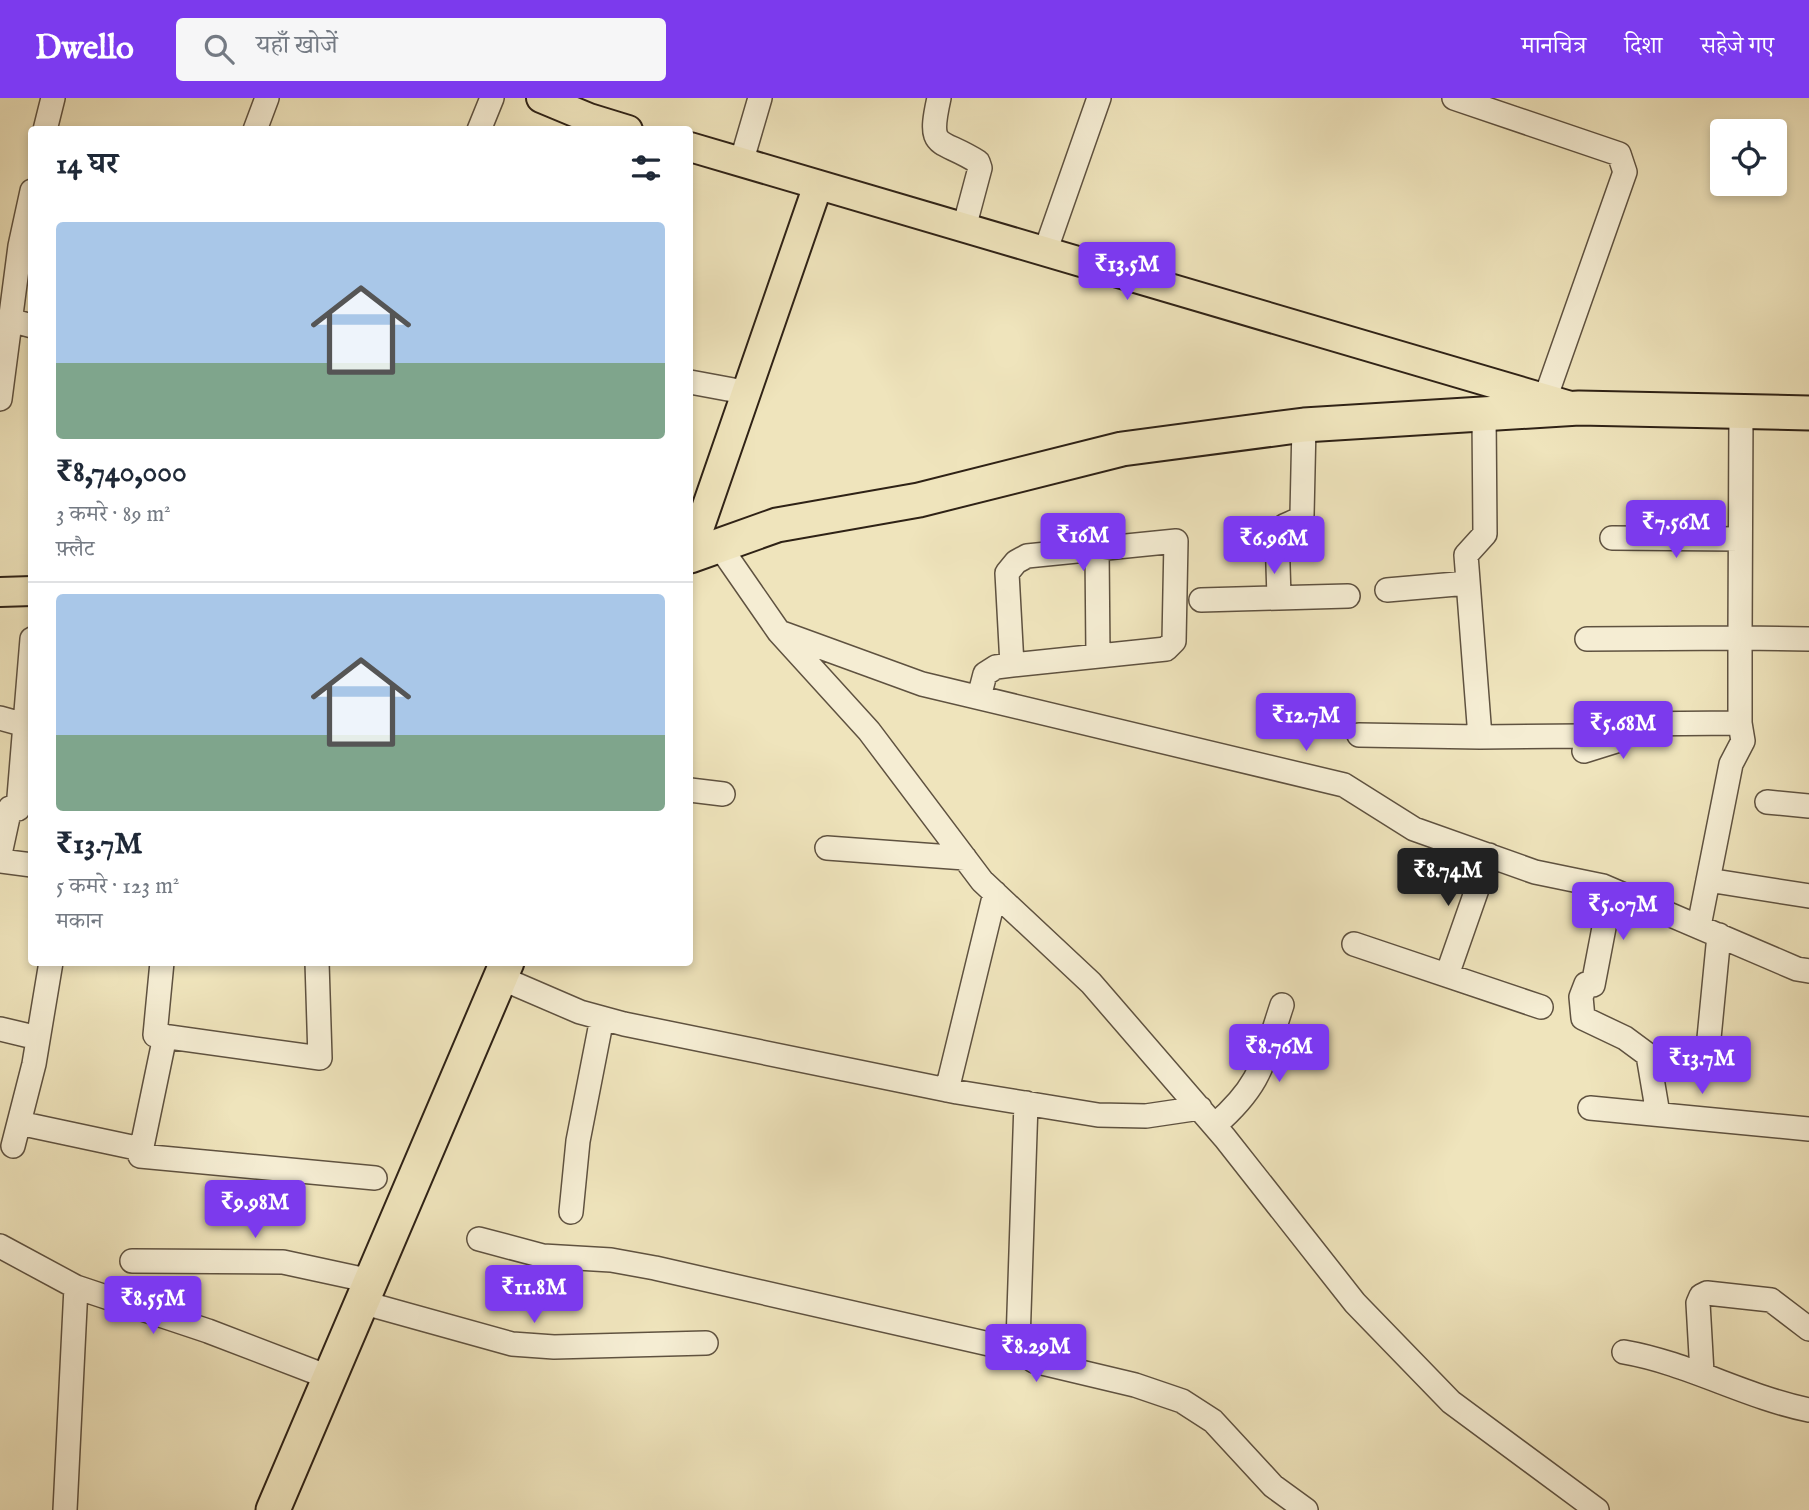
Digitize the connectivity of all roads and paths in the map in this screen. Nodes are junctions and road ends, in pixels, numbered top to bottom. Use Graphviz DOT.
graph roads {
  1 [pos="53,98"];
  2 [pos="267,98"];
  3 [pos="492,98"];
  4 [pos="541,98"];
  5 [pos="760,98"];
  6 [pos="939,98"];
  7 [pos="1099,98"];
  8 [pos="1454,98"];
  9 [pos="46,126"];
  10 [pos="256,126"];
  11 [pos="481,126"];
  12 [pos="615,126"];
  13 [pos="693,149"];
  14 [pos="741,163"];
  15 [pos="818,185"];
  16 [pos="28,226"];
  17 [pos="964,228"];
  18 [pos="1045,252"];
  19 [pos="21,323"];
  20 [pos="693,383"];
  21 [pos="744,392"];
  22 [pos="1545,398"];
  23 [pos="0,399"];
  24 [pos="1580,408"];
  25 [pos="1741,411"];
  26 [pos="1809,413"];
  27 [pos="1485,414"];
  28 [pos="1304,425"];
  29 [pos="1612,538"];
  30 [pos="1740,538"];
  31 [pos="1097,549"];
  32 [pos="699,552"];
  33 [pos="1468,583"];
  34 [pos="1387,590"];
  35 [pos="28,591"];
  36 [pos="0,592"];
  37 [pos="1348,596"];
  38 [pos="1279,598"];
  39 [pos="1201,600"];
  40 [pos="779,632"];
  41 [pos="1740,638"];
  42 [pos="1587,639"];
  43 [pos="1809,639"];
  44 [pos="1098,656"];
  45 [pos="1012,665"];
  46 [pos="28,688"];
  47 [pos="979,697"];
  48 [pos="0,718"];
  49 [pos="1740,723"];
  50 [pos="25,725"];
  51 [pos="1359,735"];
  52 [pos="1480,737"];
  53 [pos="693,790"];
  54 [pos="723,794"];
  55 [pos="1768,802"];
  56 [pos="1809,806"];
  57 [pos="827,848"];
  58 [pos="0,855"];
  59 [pos="1489,855"];
  60 [pos="965,858"];
  61 [pos="0,861"];
  62 [pos="28,864"];
  63 [pos="1708,880"];
  64 [pos="1611,891"];
  65 [pos="995,893"];
  66 [pos="1809,896"];
  67 [pos="1709,931"];
  68 [pos="1354,944"];
  69 [pos="50,966"];
  70 [pos="162,966"];
  71 [pos="317,966"];
  72 [pos="504,970"];
  73 [pos="1809,971"];
  74 [pos="1447,975"];
  75 [pos="1282,1005"];
  76 [pos="1541,1007"];
  77 [pos="602,1018"];
  78 [pos="0,1029"];
  79 [pos="165,1036"];
  80 [pos="38,1038"];
  81 [pos="1706,1069"];
  82 [pos="947,1090"];
  83 [pos="1026,1103"];
  84 [pos="1590,1108"];
  85 [pos="1658,1114"];
  86 [pos="1208,1117"];
  87 [pos="19,1123"];
  88 [pos="1809,1129"];
  89 [pos="13,1146"];
  90 [pos="141,1149"];
  91 [pos="375,1178"];
  92 [pos="571,1212"];
  93 [pos="479,1239"];
  94 [pos="0,1246"];
  95 [pos="132,1261"];
  96 [pos="76,1287"];
  97 [pos="366,1292"];
  98 [pos="1809,1329"];
  99 [pos="706,1343"];
  100 [pos="1020,1352"];
  101 [pos="1624,1352"];
  102 [pos="1702,1373"];
  103 [pos="328,1377"];
  104 [pos="1809,1410"];
  105 [pos="65,1510"];
  106 [pos="273,1510"];
  107 [pos="1306,1510"];
  108 [pos="1597,1510"];
  1 -- 9 [label="street"];
  2 -- 10 [label="street"];
  3 -- 11 [label="street"];
  4 -- 12 [label="main road"];
  5 -- 14 [label="street"];
  6 -- 17 [label="street"];
  7 -- 18 [label="street"];
  8 -- 22 [label="street"];
  13 -- 14 [label="main road"];
  14 -- 15 [label="main road"];
  15 -- 17 [label="main road"];
  15 -- 21 [label="main road"];
  16 -- 19 [label="street"];
  17 -- 18 [label="main road"];
  18 -- 22 [label="main road"];
  19 -- 23 [label="street"];
  20 -- 21 [label="street"];
  21 -- 32 [label="main road"];
  22 -- 24 [label="main road"];
  24 -- 25 [label="highway"];
  24 -- 27 [label="highway"];
  25 -- 26 [label="highway"];
  25 -- 30 [label="street"];
  27 -- 28 [label="highway"];
  27 -- 33 [label="street"];
  28 -- 32 [label="highway"];
  28 -- 38 [label="street"];
  29 -- 30 [label="street"];
  30 -- 41 [label="street"];
  31 -- 44 [label="street"];
  31 -- 44 [label="street"];
  31 -- 45 [label="street"];
  32 -- 40 [label="street"];
  33 -- 34 [label="street"];
  33 -- 52 [label="street"];
  35 -- 36 [label="main road"];
  37 -- 38 [label="street"];
  38 -- 39 [label="street"];
  40 -- 47 [label="street"];
  40 -- 60 [label="street"];
  41 -- 42 [label="street"];
  41 -- 43 [label="street"];
  41 -- 49 [label="street"];
  44 -- 45 [label="street"];
  45 -- 47 [label="street"];
  46 -- 50 [label="street"];
  47 -- 59 [label="street"];
  48 -- 50 [label="street"];
  49 -- 52 [label="street"];
  49 -- 63 [label="street"];
  50 -- 58 [label="street"];
  51 -- 52 [label="street"];
  53 -- 54 [label="street"];
  55 -- 56 [label="street"];
  57 -- 60 [label="street"];
  59 -- 64 [label="street"];
  59 -- 74 [label="street"];
  60 -- 65 [label="street"];
  61 -- 62 [label="street"];
  63 -- 66 [label="street"];
  63 -- 67 [label="street"];
  64 -- 67 [label="street"];
  64 -- 85 [label="street"];
  65 -- 82 [label="street"];
  65 -- 86 [label="street"];
  67 -- 73 [label="street"];
  67 -- 81 [label="street"];
  68 -- 74 [label="street"];
  69 -- 80 [label="street"];
  70 -- 79 [label="street"];
  71 -- 79 [label="street"];
  72 -- 77 [label="street"];
  72 -- 97 [label="highway"];
  74 -- 76 [label="street"];
  75 -- 86 [label="street"];
  77 -- 82 [label="street"];
  77 -- 92 [label="street"];
  78 -- 80 [label="street"];
  79 -- 90 [label="street"];
  80 -- 87 [label="street"];
  82 -- 83 [label="street"];
  83 -- 86 [label="street"];
  83 -- 100 [label="street"];
  84 -- 85 [label="street"];
  85 -- 88 [label="street"];
  86 -- 108 [label="street"];
  87 -- 89 [label="street"];
  87 -- 90 [label="street"];
  90 -- 91 [label="street"];
  93 -- 100 [label="street"];
  94 -- 96 [label="street"];
  95 -- 97 [label="street"];
  96 -- 103 [label="street"];
  96 -- 105 [label="street"];
  97 -- 99 [label="street"];
  97 -- 103 [label="highway"];
  98 -- 102 [label="street"];
  100 -- 107 [label="street"];
  101 -- 102 [label="street"];
  102 -- 104 [label="street"];
  103 -- 106 [label="highway"];
}
